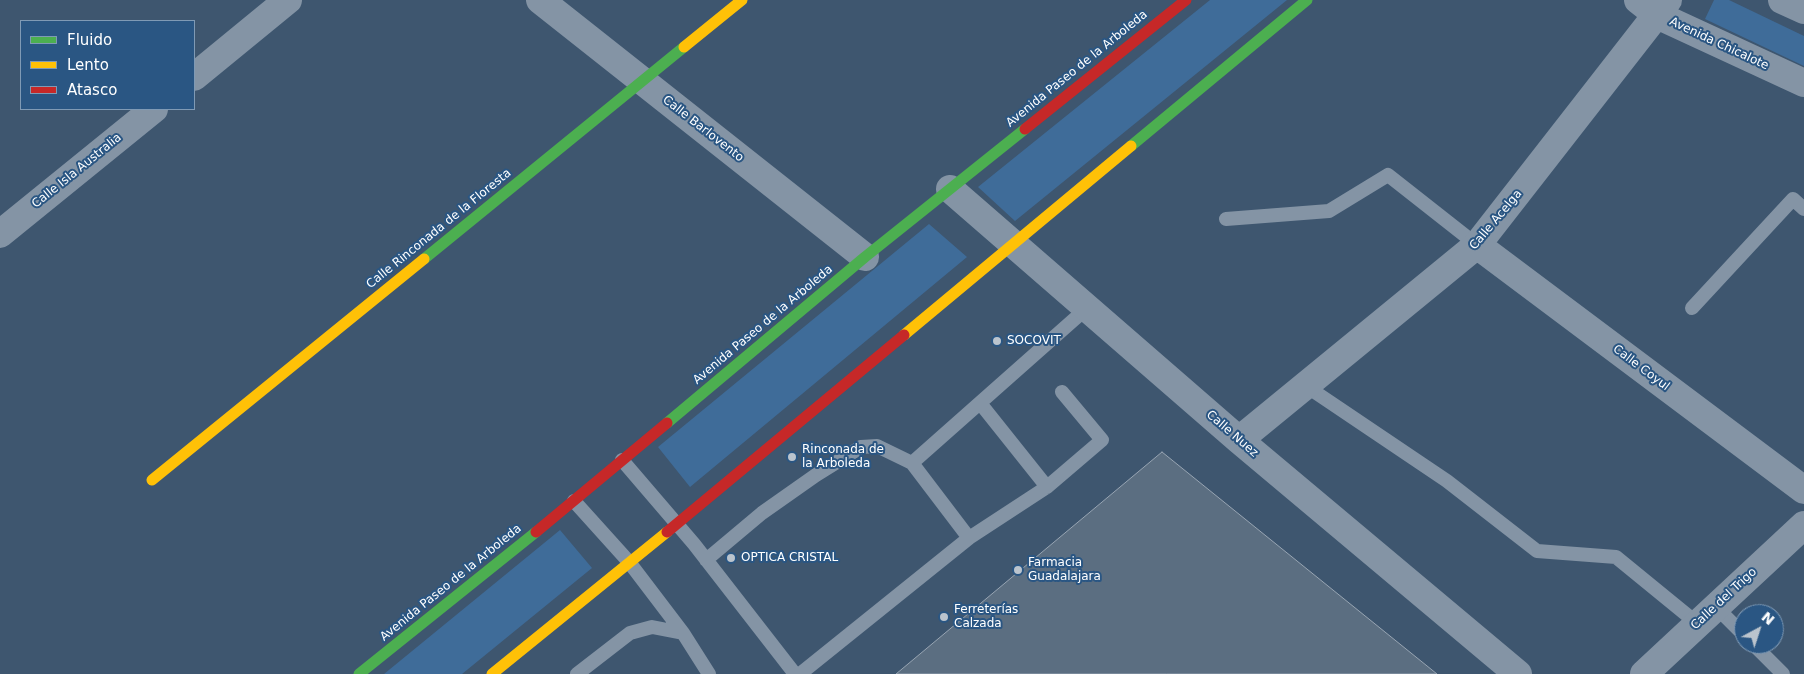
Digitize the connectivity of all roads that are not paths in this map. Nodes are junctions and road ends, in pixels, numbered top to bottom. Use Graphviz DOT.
graph roads {
  1 [pos="288,0"];
  2 [pos="540,0"];
  3 [pos="742,0"];
  4 [pos="1186,0"];
  5 [pos="1308,0"];
  6 [pos="1782,0"];
  7 [pos="1654,5"];
  8 [pos="1804,10"];
  9 [pos="195,76"];
  10 [pos="643,81"];
  11 [pos="1804,84"];
  12 [pos="153,110"];
  13 [pos="950,189"];
  14 [pos="1804,209"];
  15 [pos="1226,219"];
  16 [pos="0,234"];
  17 [pos="1014,245"];
  18 [pos="1477,245"];
  19 [pos="865,258"];
  20 [pos="1087,308"];
  21 [pos="1692,308"];
  22 [pos="1306,386"];
  23 [pos="1062,392"];
  24 [pos="980,403"];
  25 [pos="1239,440"];
  26 [pos="622,460"];
  27 [pos="912,463"];
  28 [pos="152,480"];
  29 [pos="1047,487"];
  30 [pos="1804,490"];
  31 [pos="574,501"];
  32 [pos="677,524"];
  33 [pos="1804,525"];
  34 [pos="969,538"];
  35 [pos="706,560"];
  36 [pos="629,562"];
  37 [pos="1707,615"];
  38 [pos="1734,630"];
  39 [pos="683,633"];
  40 [pos="1763,654"];
  41 [pos="360,674"];
  42 [pos="492,674"];
  43 [pos="577,674"];
  44 [pos="710,674"];
  45 [pos="795,674"];
  46 [pos="800,674"];
  47 [pos="1518,674"];
  48 [pos="1644,674"];
  49 [pos="1783,674"];
  1 -- 9 [label="street"];
  2 -- 10 [label="street, Calle Barlovento"];
  3 -- 10 [label="street, Calle Rinconada de la Floresta"];
  4 -- 13 [label="street, Avenida Paseo de la Arboleda"];
  5 -- 17 [label="street"];
  6 -- 8 [label="street"];
  7 -- 11 [label="street, Avenida Chicalote"];
  7 -- 18 [label="street, Calle Acelga"];
  10 -- 19 [label="street, Calle Barlovento"];
  10 -- 28 [label="street, Calle Rinconada de la Floresta"];
  12 -- 16 [label="street, Calle Isla Australia"];
  13 -- 17 [label="street, Calle Nuez"];
  13 -- 19 [label="street, Avenida Paseo de la Arboleda"];
  14 -- 21 [label="lane"];
  15 -- 18 [label="lane"];
  17 -- 20 [label="street, Calle Nuez"];
  17 -- 32 [label="street"];
  18 -- 22 [label="street, Calle Acelga"];
  18 -- 30 [label="street, Calle Coyul"];
  19 -- 26 [label="street, Avenida Paseo de la Arboleda"];
  20 -- 24 [label="lane"];
  20 -- 25 [label="street, Calle Nuez"];
  22 -- 25 [label="street, Calle Acelga"];
  22 -- 37 [label="lane"];
  23 -- 29 [label="lane"];
  24 -- 27 [label="lane"];
  24 -- 29 [label="lane"];
  25 -- 47 [label="street, Calle Nuez"];
  26 -- 31 [label="street, Avenida Paseo de la Arboleda"];
  26 -- 32 [label="lane"];
  27 -- 34 [label="lane"];
  27 -- 35 [label="lane"];
  29 -- 34 [label="lane"];
  31 -- 36 [label="lane"];
  31 -- 41 [label="street, Avenida Paseo de la Arboleda"];
  32 -- 35 [label="lane"];
  32 -- 36 [label="street"];
  33 -- 37 [label="street, Calle del Trigo"];
  34 -- 46 [label="lane"];
  35 -- 45 [label="lane"];
  36 -- 39 [label="lane"];
  36 -- 42 [label="street"];
  37 -- 38 [label="lane"];
  37 -- 48 [label="street, Calle del Trigo"];
  39 -- 43 [label="lane"];
  39 -- 44 [label="lane"];
  40 -- 49 [label="lane"];
}
